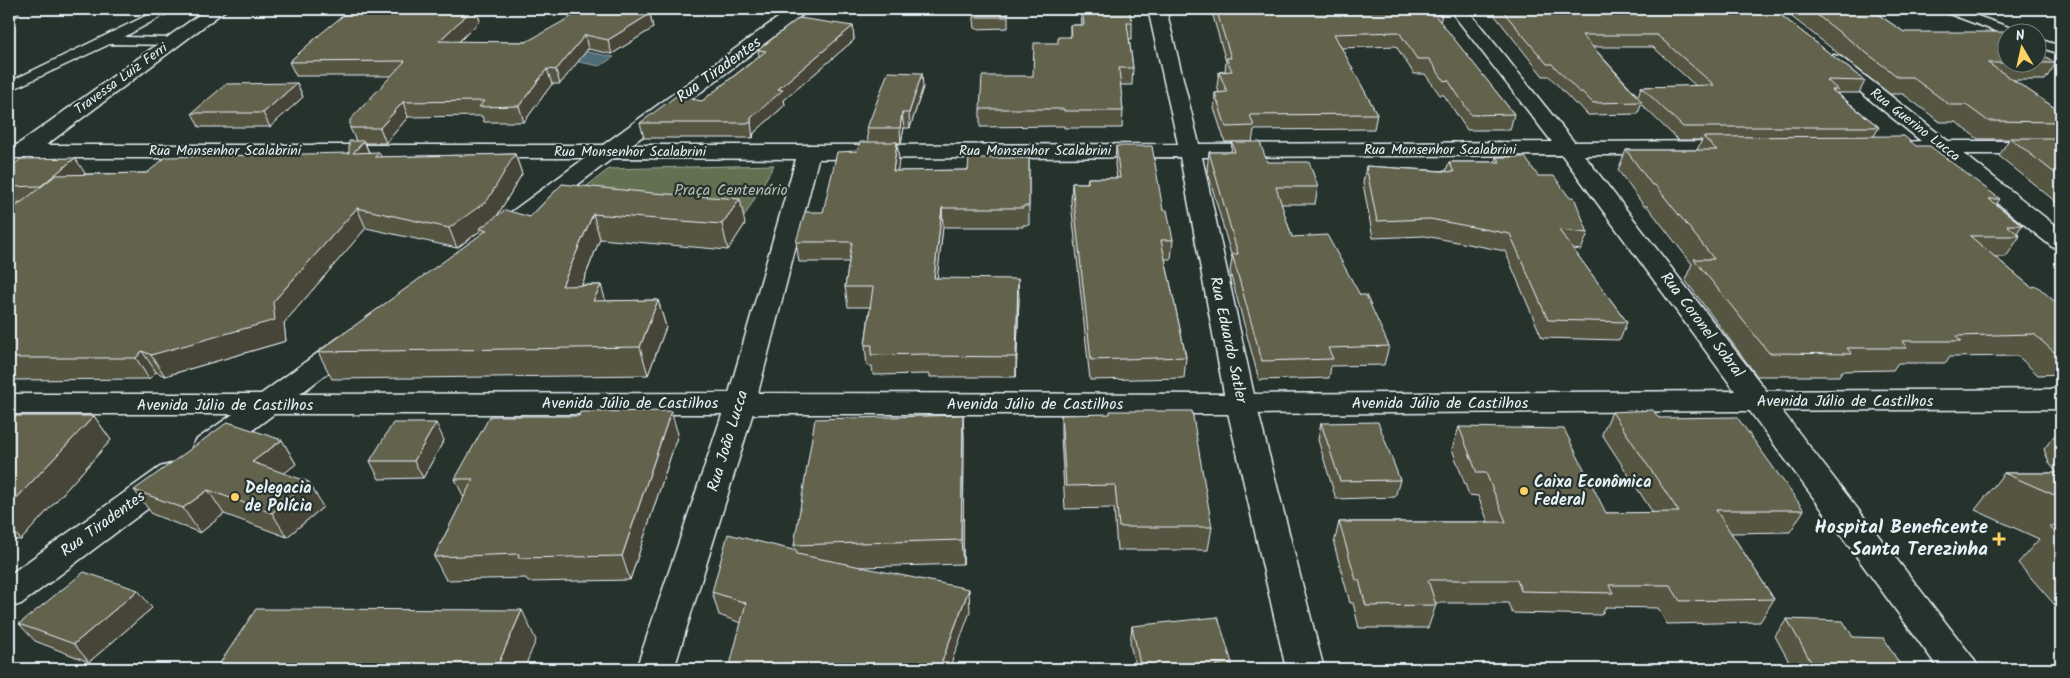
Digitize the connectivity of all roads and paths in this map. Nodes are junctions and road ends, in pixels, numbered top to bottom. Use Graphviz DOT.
graph roads {
  1 [pos="168,9"];
  2 [pos="218,9"];
  3 [pos="801,9"];
  4 [pos="1157,9"];
  5 [pos="1458,9"];
  6 [pos="1948,9"];
  7 [pos="1998,28"];
  8 [pos="107,41"];
  9 [pos="172,42"];
  10 [pos="2048,46"];
  11 [pos="2061,50"];
  12 [pos="1822,51"];
  13 [pos="9,87"];
  14 [pos="1756,148"];
  15 [pos="1875,148"];
  16 [pos="1944,148"];
  17 [pos="2061,148"];
  18 [pos="1568,149"];
  19 [pos="17,150"];
  20 [pos="1190,151"];
  21 [pos="607,152"];
  22 [pos="809,152"];
  23 [pos="2061,242"];
  24 [pos="472,252"];
  25 [pos="377,323"];
  26 [pos="2061,399"];
  27 [pos="1760,402"];
  28 [pos="741,403"];
  29 [pos="9,404"];
  30 [pos="1241,404"];
  31 [pos="266,405"];
  32 [pos="9,594"];
  33 [pos="656,669"];
  34 [pos="1305,669"];
  35 [pos="1960,669"];
  1 -- 8 [label="lane"];
  2 -- 9 [label="street, Travessa Luiz Ferri"];
  3 -- 21 [label="street, Rua Tiradentes"];
  4 -- 20 [label="street, Rua Eduardo Satler"];
  5 -- 18 [label="street, Rua Coronel Sobral"];
  6 -- 7 [label="lane"];
  8 -- 9 [label="lane"];
  8 -- 13 [label="lane"];
  9 -- 19 [label="street, Travessa Luiz Ferri"];
  10 -- 11 [label="lane"];
  12 -- 16 [label="street, Rua Guerino Lucca"];
  14 -- 18 [label="street, Rua Monsenhor Scalabrini"];
  15 -- 16 [label="street"];
  16 -- 17 [label="street"];
  16 -- 23 [label="street, Rua Guerino Lucca"];
  18 -- 20 [label="street, Rua Monsenhor Scalabrini"];
  18 -- 27 [label="street, Rua Coronel Sobral"];
  19 -- 21 [label="street, Rua Monsenhor Scalabrini"];
  20 -- 22 [label="street, Rua Monsenhor Scalabrini"];
  20 -- 30 [label="street, Rua Eduardo Satler"];
  21 -- 22 [label="street, Rua Monsenhor Scalabrini"];
  21 -- 24 [label="street, Rua Tiradentes"];
  22 -- 28 [label="street, Rua João Lucca"];
  25 -- 31 [label="street, Rua Tiradentes"];
  26 -- 27 [label="street, Avenida Júlio de Castilhos"];
  27 -- 30 [label="street, Avenida Júlio de Castilhos"];
  27 -- 35 [label="street, Rua Coronel Sobral"];
  28 -- 30 [label="street, Avenida Júlio de Castilhos"];
  28 -- 31 [label="street, Avenida Júlio de Castilhos"];
  28 -- 33 [label="street, Rua João Lucca"];
  29 -- 31 [label="street, Avenida Júlio de Castilhos"];
  30 -- 34 [label="street, Rua Eduardo Satler"];
  31 -- 32 [label="street, Rua Tiradentes"];
}
